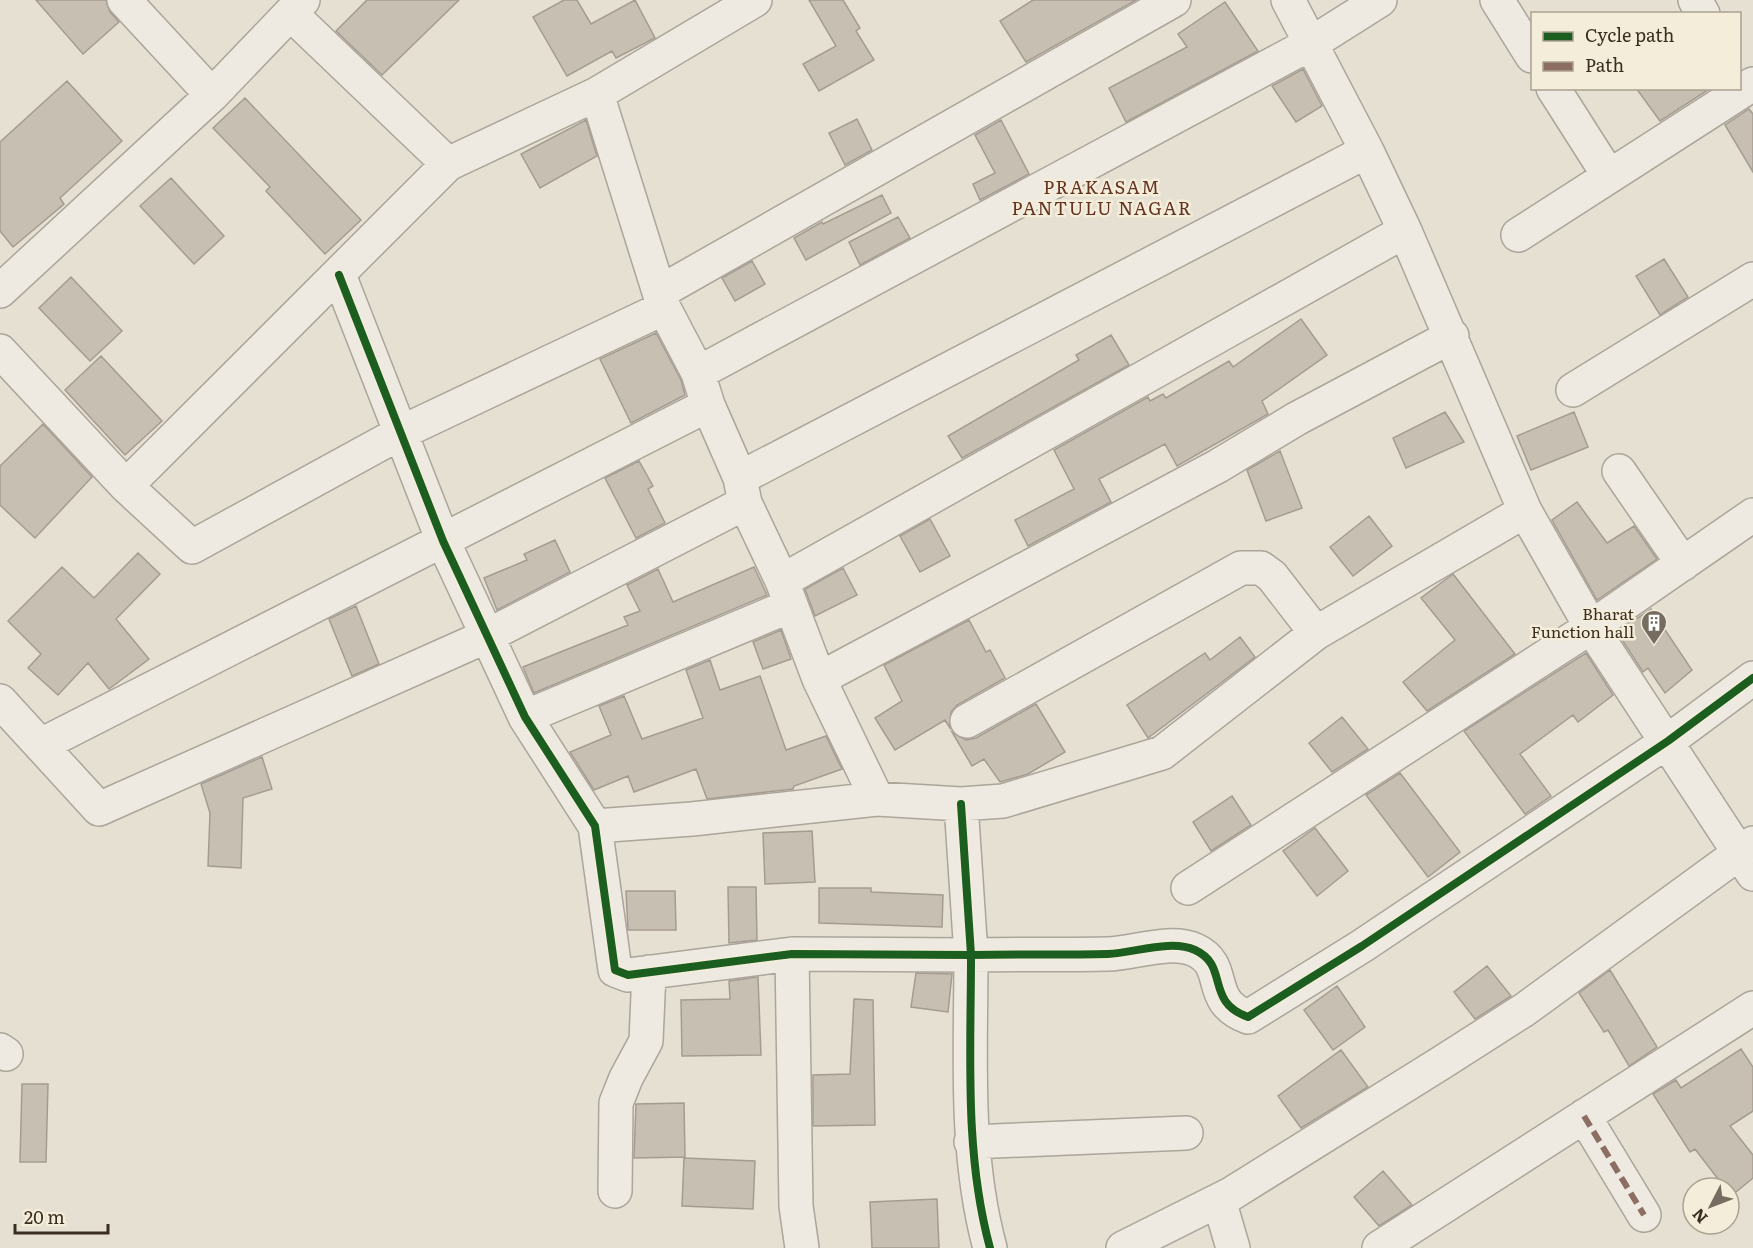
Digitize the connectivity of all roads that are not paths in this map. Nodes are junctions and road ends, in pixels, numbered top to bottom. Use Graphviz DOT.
graph roads {
  1 [pos="124,0"];
  2 [pos="754,0"];
  3 [pos="1174,0"];
  4 [pos="1288,0"];
  5 [pos="1380,0"];
  6 [pos="1497,0"];
  7 [pos="297,7"];
  8 [pos="1312,43"];
  9 [pos="1531,53"];
  10 [pos="1554,90"];
  11 [pos="1732,90"];
  12 [pos="212,94"];
  13 [pos="597,94"];
  14 [pos="1367,151"];
  15 [pos="448,164"];
  16 [pos="1609,176"];
  17 [pos="1405,231"];
  18 [pos="1518,235"];
  19 [pos="339,275"];
  20 [pos="1753,279"];
  21 [pos="0,291"];
  22 [pos="662,300"];
  23 [pos="1452,336"];
  24 [pos="0,351"];
  25 [pos="698,373"];
  26 [pos="1573,390"];
  27 [pos="708,405"];
  28 [pos="402,432"];
  29 [pos="1619,471"];
  30 [pos="126,486"];
  31 [pos="742,490"];
  32 [pos="1524,511"];
  33 [pos="1753,515"];
  34 [pos="443,541"];
  35 [pos="1683,564"];
  36 [pos="786,593"];
  37 [pos="1592,627"];
  38 [pos="1316,633"];
  39 [pos="487,636"];
  40 [pos="1753,678"];
  41 [pos="819,679"];
  42 [pos="0,701"];
  43 [pos="525,717"];
  44 [pos="967,721"];
  45 [pos="1668,741"];
  46 [pos="41,745"];
  47 [pos="877,799"];
  48 [pos="961,804"];
  49 [pos="595,826"];
  50 [pos="1748,857"];
  51 [pos="1188,888"];
  52 [pos="792,954"];
  53 [pos="971,955"];
  54 [pos="649,972"];
  55 [pos="1753,1008"];
  56 [pos="1584,1116"];
  57 [pos="1186,1133"];
  58 [pos="971,1142"];
  59 [pos="615,1191"];
  60 [pos="1219,1200"];
  61 [pos="1644,1215"];
  62 [pos="802,1248"];
  63 [pos="990,1248"];
  64 [pos="1123,1248"];
  65 [pos="1233,1248"];
  66 [pos="1379,1248"];
  1 -- 12 [label="street"];
  2 -- 13 [label="street"];
  3 -- 22 [label="street"];
  4 -- 8 [label="street"];
  5 -- 8 [label="street"];
  6 -- 9 [label="street"];
  7 -- 12 [label="street"];
  7 -- 15 [label="street"];
  8 -- 14 [label="street"];
  8 -- 25 [label="street"];
  10 -- 16 [label="street"];
  11 -- 16 [label="street"];
  12 -- 21 [label="street"];
  13 -- 15 [label="street"];
  13 -- 22 [label="street"];
  14 -- 17 [label="street"];
  14 -- 31 [label="street"];
  15 -- 19 [label="street"];
  16 -- 18 [label="street"];
  17 -- 23 [label="street"];
  17 -- 36 [label="street"];
  19 -- 28 [label="street"];
  19 -- 30 [label="street"];
  20 -- 26 [label="street"];
  22 -- 25 [label="street"];
  22 -- 28 [label="street"];
  23 -- 32 [label="street"];
  23 -- 41 [label="street"];
  24 -- 30 [label="street"];
  25 -- 27 [label="street"];
  27 -- 31 [label="street"];
  27 -- 34 [label="street"];
  28 -- 30 [label="street"];
  28 -- 34 [label="street"];
  29 -- 35 [label="street"];
  31 -- 36 [label="street"];
  31 -- 39 [label="street"];
  32 -- 37 [label="street"];
  32 -- 38 [label="street"];
  33 -- 35 [label="street"];
  34 -- 39 [label="street"];
  34 -- 46 [label="street"];
  35 -- 37 [label="street"];
  36 -- 41 [label="street"];
  36 -- 43 [label="street"];
  37 -- 45 [label="street"];
  37 -- 51 [label="street"];
  38 -- 44 [label="street"];
  38 -- 48 [label="street"];
  39 -- 43 [label="street"];
  39 -- 46 [label="street"];
  40 -- 45 [label="street"];
  41 -- 47 [label="street"];
  42 -- 46 [label="street"];
  43 -- 49 [label="street"];
  45 -- 50 [label="street"];
  45 -- 53 [label="street"];
  47 -- 48 [label="street"];
  47 -- 49 [label="street"];
  48 -- 53 [label="street"];
  49 -- 54 [label="street"];
  50 -- 60 [label="street"];
  52 -- 53 [label="street"];
  52 -- 54 [label="street"];
  52 -- 62 [label="street"];
  53 -- 58 [label="street"];
  54 -- 59 [label="street"];
  55 -- 56 [label="street"];
  56 -- 61 [label="street"];
  56 -- 66 [label="street"];
  57 -- 58 [label="street"];
  58 -- 63 [label="street"];
  60 -- 64 [label="street"];
  60 -- 65 [label="street"];
}
